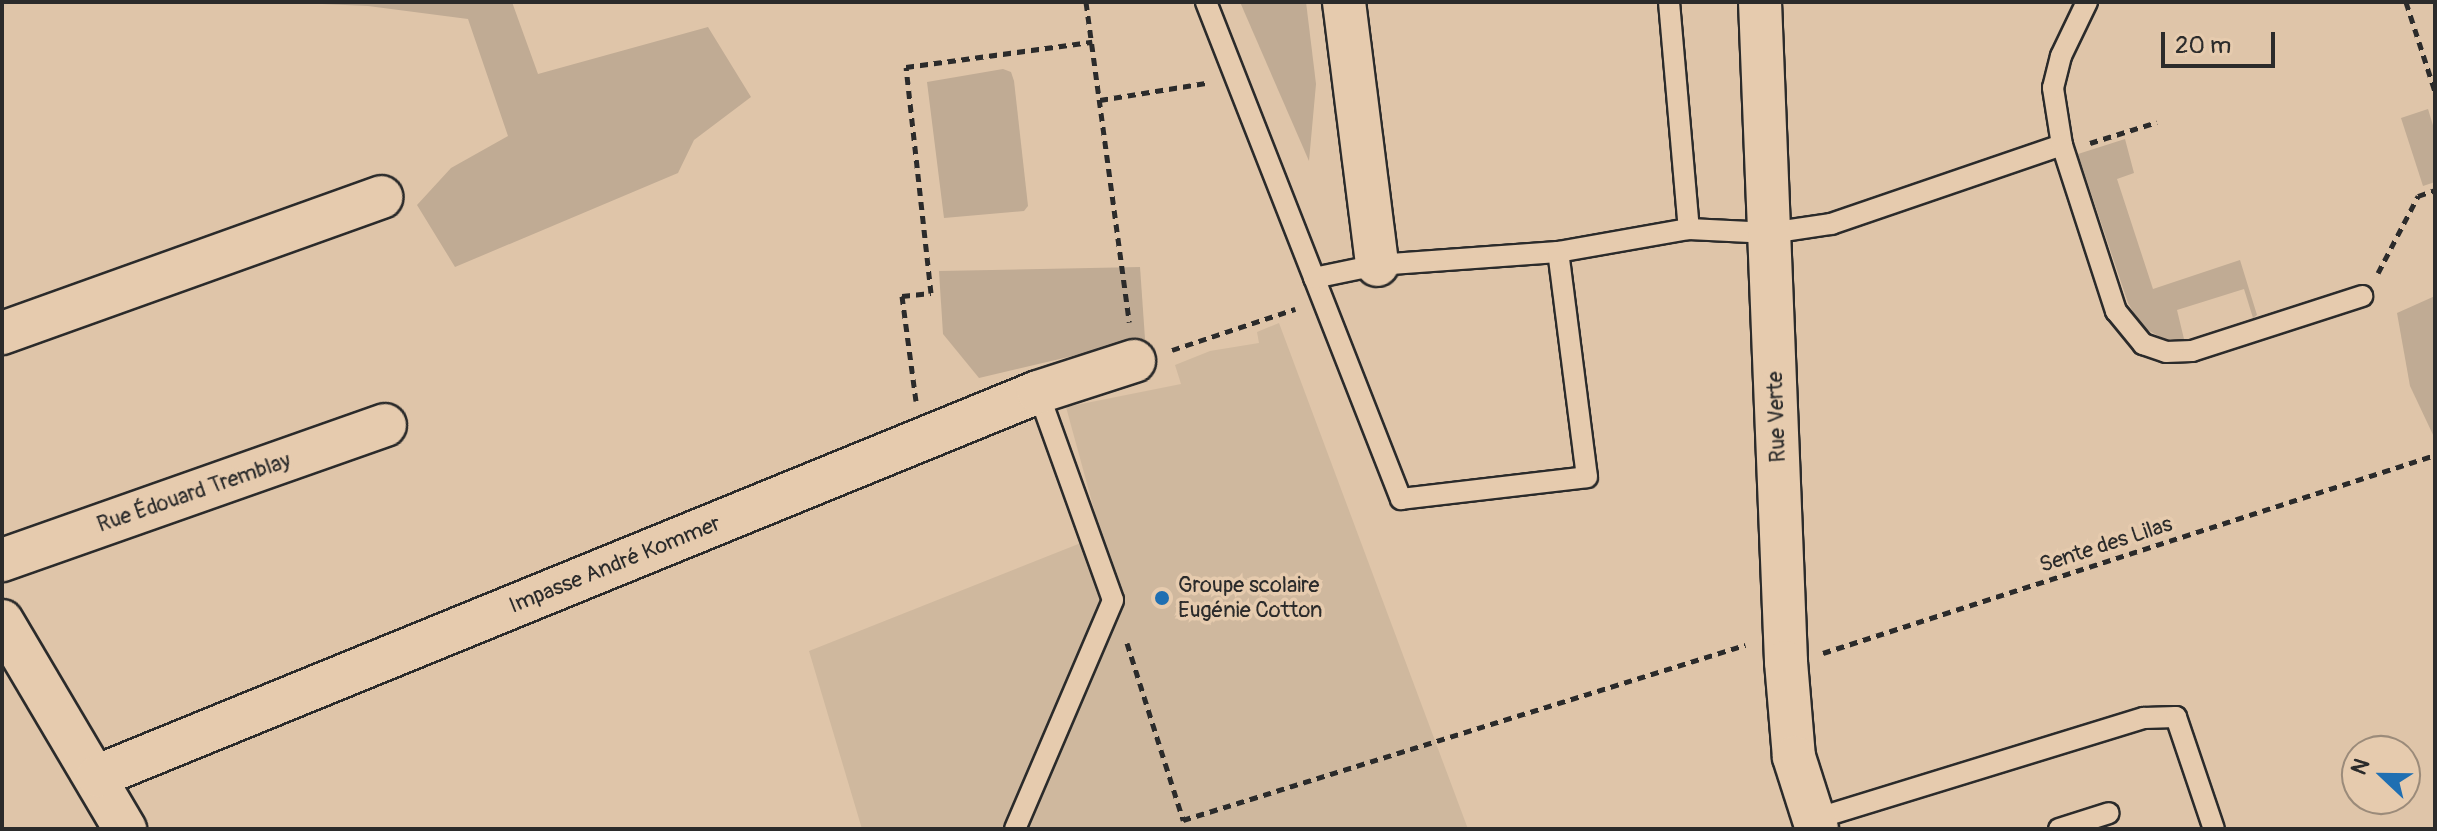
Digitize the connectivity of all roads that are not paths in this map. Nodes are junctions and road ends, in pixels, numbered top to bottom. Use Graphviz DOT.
graph roads {
  1 [pos="1206,2"];
  2 [pos="1344,2"];
  3 [pos="1669,2"];
  4 [pos="1760,2"];
  5 [pos="2087,2"];
  6 [pos="2062,145"];
  7 [pos="381,197"];
  8 [pos="1689,229"];
  9 [pos="1770,233"];
  10 [pos="1558,252"];
  11 [pos="1377,265"];
  12 [pos="1314,278"];
  13 [pos="2362,296"];
  14 [pos="2,333"];
  15 [pos="1134,361"];
  16 [pos="1038,392"];
  17 [pos="385,425"];
  18 [pos="2,560"];
  19 [pos="2,621"];
  20 [pos="98,776"];
  21 [pos="2109,813"];
  22 [pos="1816,824"];
  23 [pos="125,829"];
  24 [pos="1015,829"];
  25 [pos="2059,829"];
  26 [pos="2214,829"];
  1 -- 12 [label="lane"];
  2 -- 11 [label="street"];
  3 -- 8 [label="lane"];
  4 -- 9 [label="street, Rue Verte"];
  5 -- 6 [label="lane"];
  6 -- 9 [label="lane"];
  6 -- 13 [label="lane"];
  7 -- 14 [label="street"];
  8 -- 9 [label="lane"];
  8 -- 10 [label="lane"];
  9 -- 22 [label="street, Rue Verte"];
  10 -- 11 [label="lane"];
  10 -- 12 [label="lane"];
  11 -- 12 [label="lane"];
  15 -- 16 [label="street, Impasse André Kommer"];
  16 -- 20 [label="street, Impasse André Kommer"];
  16 -- 24 [label="lane"];
  17 -- 18 [label="street, Rue Édouard Tremblay"];
  19 -- 20 [label="street"];
  20 -- 23 [label="street"];
  21 -- 25 [label="lane"];
  22 -- 26 [label="lane"];
}
